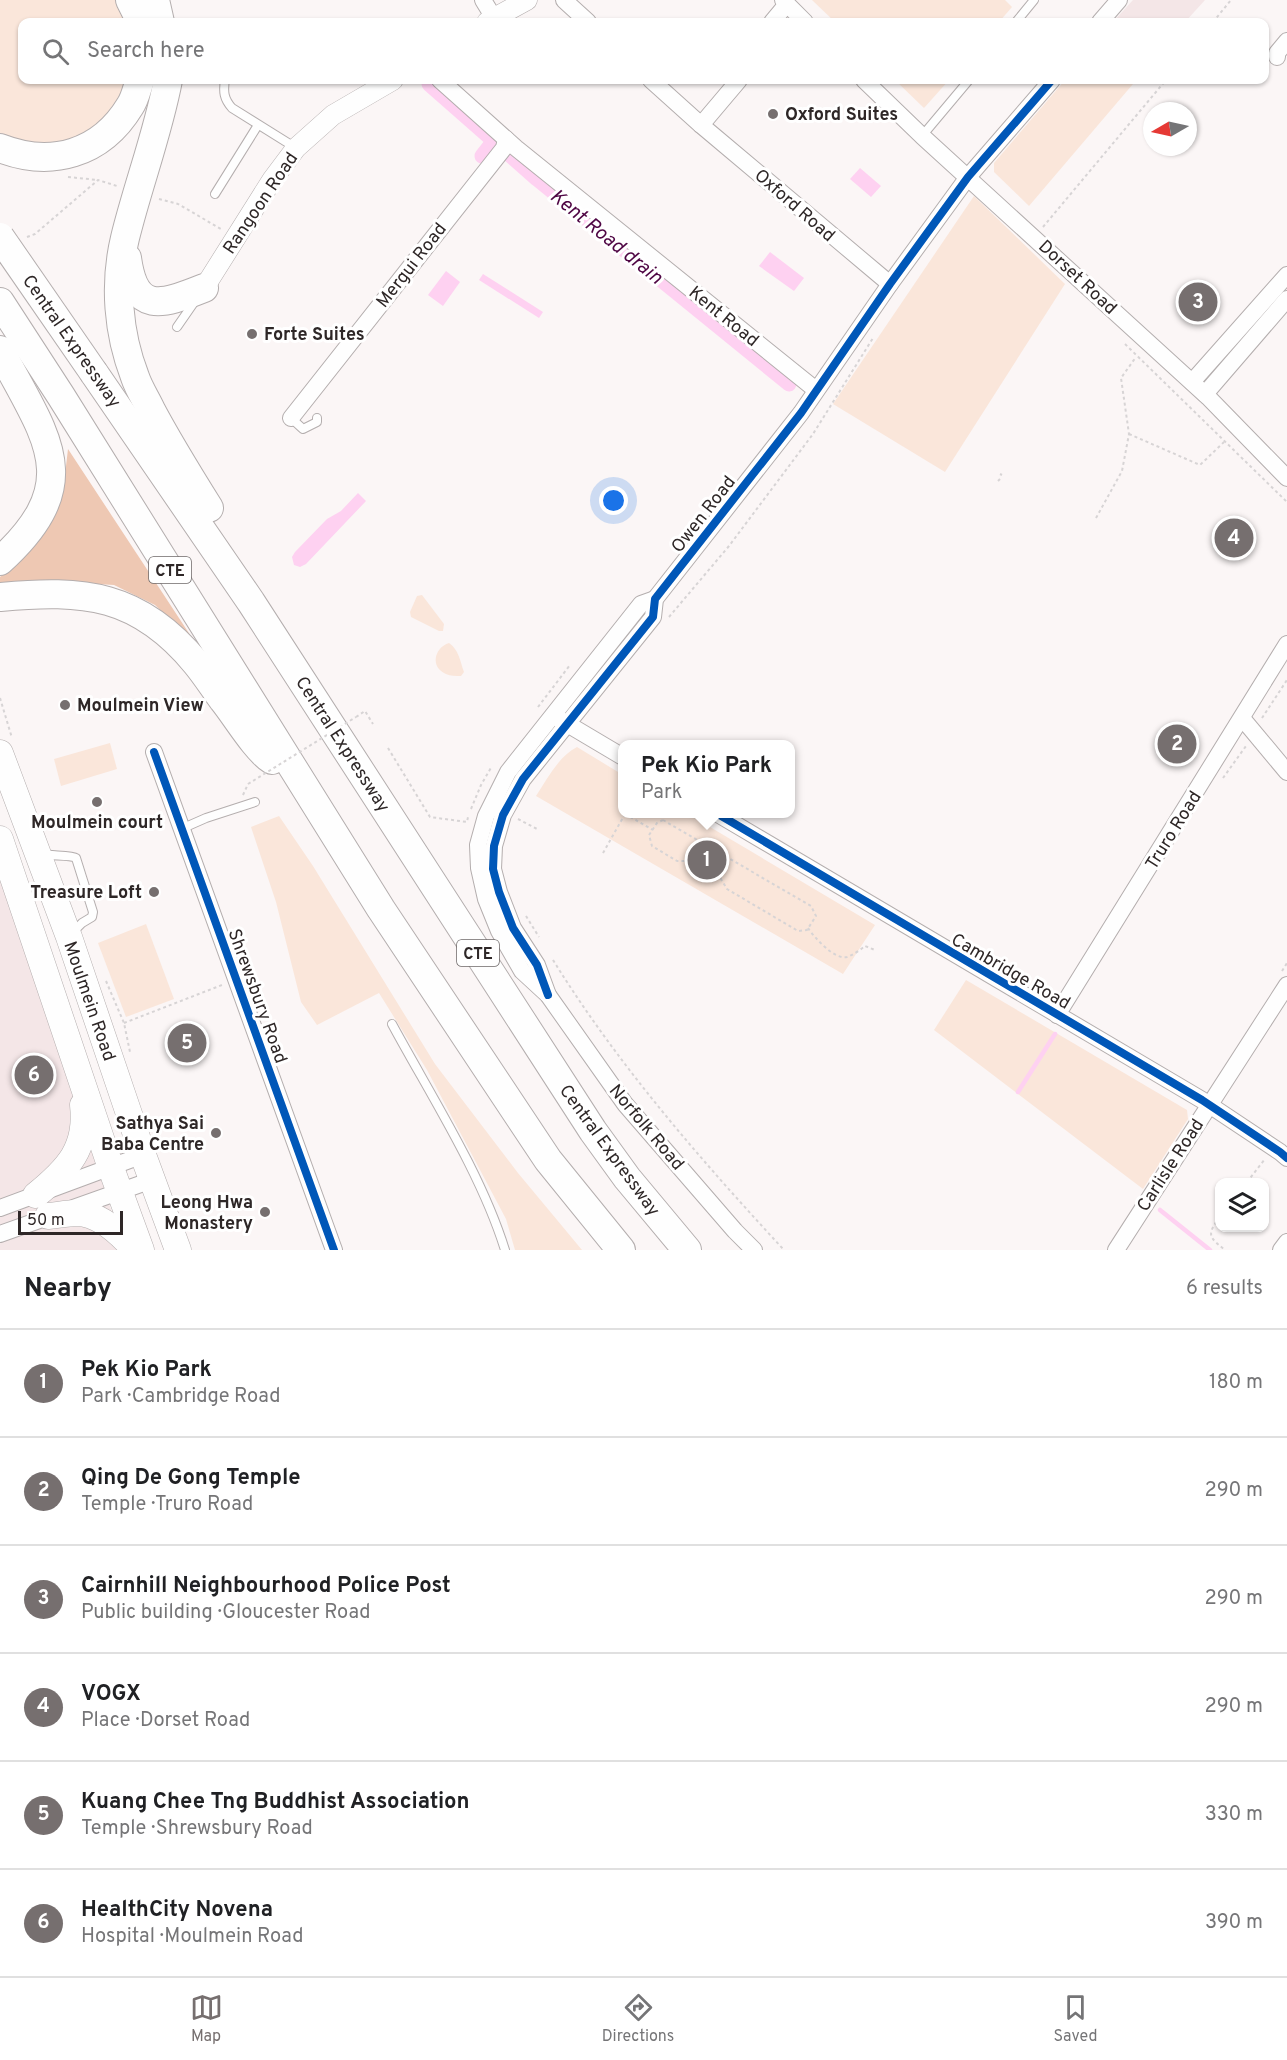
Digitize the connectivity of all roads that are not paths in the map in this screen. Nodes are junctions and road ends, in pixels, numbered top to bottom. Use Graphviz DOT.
graph roads {
  1 [pos="483,0"];
  2 [pos="527,0"];
  3 [pos="564,0"];
  4 [pos="1034,0"];
  5 [pos="1119,0"];
  6 [pos="489,18"];
  7 [pos="494,18"];
  8 [pos="584,18"];
  9 [pos="1019,18"];
  10 [pos="1103,18"];
  11 [pos="1287,41"];
  12 [pos="1277,57"];
  13 [pos="139,84"];
  14 [pos="167,84"];
  15 [pos="224,84"];
  16 [pos="386,84"];
  17 [pos="444,84"];
  18 [pos="655,84"];
  19 [pos="721,84"];
  20 [pos="735,84"];
  21 [pos="868,84"];
  22 [pos="966,84"];
  23 [pos="1049,84"];
  24 [pos="697,122"];
  25 [pos="258,124"];
  26 [pos="922,136"];
  27 [pos="505,144"];
  28 [pos="0,148"];
  29 [pos="296,148"];
  30 [pos="968,177"];
  31 [pos="215,194"];
  32 [pos="0,237"];
  33 [pos="124,241"];
  34 [pos="1287,275"];
  35 [pos="890,284"];
  36 [pos="204,288"];
  37 [pos="1287,298"];
  38 [pos="0,302"];
  39 [pos="177,327"];
  40 [pos="0,350"];
  41 [pos="1192,382"];
  42 [pos="816,390"];
  43 [pos="1205,394"];
  44 [pos="291,418"];
  45 [pos="317,418"];
  46 [pos="1287,478"];
  47 [pos="38,519"];
  48 [pos="0,536"];
  49 [pos="0,561"];
  50 [pos="40,593"];
  51 [pos="0,597"];
  52 [pos="0,613"];
  53 [pos="1287,644"];
  54 [pos="316,702"];
  55 [pos="1242,718"];
  56 [pos="560,720"];
  57 [pos="154,752"];
  58 [pos="0,753"];
  59 [pos="618,754"];
  60 [pos="1287,772"];
  61 [pos="297,775"];
  62 [pos="255,802"];
  63 [pos="726,818"];
  64 [pos="181,829"];
  65 [pos="0,839"];
  66 [pos="36,853"];
  67 [pos="7,882"];
  68 [pos="69,937"];
  69 [pos="1286,989"];
  70 [pos="548,995"];
  71 [pos="1057,1015"];
  72 [pos="392,1024"];
  73 [pos="78,1070"];
  74 [pos="1209,1104"];
  75 [pos="143,1155"];
  76 [pos="1287,1158"];
  77 [pos="115,1180"];
  78 [pos="152,1180"];
  79 [pos="42,1205"];
  80 [pos="0,1208"];
  81 [pos="0,1234"];
  82 [pos="1287,1242"];
  83 [pos="135,1250"];
  84 [pos="141,1250"];
  85 [pos="178,1250"];
  86 [pos="334,1250"];
  87 [pos="506,1250"];
  88 [pos="621,1250"];
  89 [pos="687,1250"];
  90 [pos="754,1250"];
  91 [pos="1116,1250"];
  92 [pos="1281,1250"];
  1 -- 6 [label="street"];
  2 -- 7 [label="street"];
  3 -- 8 [label="street"];
  4 -- 9 [label="lane"];
  5 -- 10 [label="street"];
  11 -- 12 [label="street"];
  13 -- 28 [label="highway"];
  14 -- 33 [label="highway"];
  15 -- 25 [label="lane"];
  16 -- 29 [label="street, Rangoon Road"];
  17 -- 27 [label="street, Kent Road"];
  18 -- 24 [label="street, Oxford Road"];
  19 -- 24 [label="street"];
  20 -- 24 [label="street"];
  21 -- 26 [label="street, Dorset Road"];
  22 -- 26 [label="lane"];
  23 -- 30 [label="street, Owen Road"];
  24 -- 35 [label="street, Oxford Road"];
  25 -- 29 [label="lane"];
  25 -- 31 [label="lane"];
  26 -- 30 [label="street, Dorset Road"];
  27 -- 42 [label="street, Kent Road"];
  27 -- 44 [label="street, Mergui Road"];
  29 -- 36 [label="street, Rangoon Road"];
  30 -- 35 [label="street, Owen Road"];
  30 -- 41 [label="street, Dorset Road"];
  32 -- 54 [label="highway, Central Expressway / CTE, bridge"];
  33 -- 36 [label="highway"];
  33 -- 54 [label="highway"];
  34 -- 41 [label="street"];
  35 -- 42 [label="street, Owen Road"];
  36 -- 39 [label="lane, Rangoon Road"];
  37 -- 43 [label="street"];
  38 -- 61 [label="highway, Central Expressway / CTE"];
  40 -- 47 [label="highway"];
  41 -- 43 [label="street, Dorset Road"];
  42 -- 56 [label="street, Owen Road"];
  43 -- 46 [label="street, Dorset Road"];
  44 -- 45 [label="lane"];
  47 -- 48 [label="highway"];
  47 -- 49 [label="highway"];
  50 -- 51 [label="highway"];
  50 -- 52 [label="highway"];
  50 -- 61 [label="highway"];
  53 -- 55 [label="street, Truro Road"];
  54 -- 89 [label="highway, Central Expressway / CTE"];
  55 -- 60 [label="street"];
  55 -- 71 [label="street, Truro Road"];
  56 -- 59 [label="street"];
  56 -- 70 [label="street, Owen Road"];
  57 -- 64 [label="street, Shrewsbury Road"];
  58 -- 66 [label="main road, Moulmein Road"];
  61 -- 88 [label="highway, Central Expressway / CTE"];
  62 -- 64 [label="lane"];
  63 -- 71 [label="street, Cambridge Road"];
  64 -- 86 [label="street, Shrewsbury Road"];
  65 -- 67 [label="main road, Moulmein Road"];
  66 -- 68 [label="main road, Moulmein Road"];
  66 -- 68 [label="lane"];
  67 -- 73 [label="main road, Moulmein Road"];
  68 -- 75 [label="main road, Moulmein Road"];
  69 -- 74 [label="street, Carlisle Road"];
  70 -- 90 [label="street, Norfolk Road"];
  71 -- 74 [label="street, Cambridge Road"];
  72 -- 87 [label="lane"];
  73 -- 77 [label="main road, Moulmein Road"];
  73 -- 79 [label="main road"];
  74 -- 76 [label="street, Cambridge Road"];
  74 -- 91 [label="street, Carlisle Road"];
  75 -- 77 [label="street"];
  75 -- 78 [label="main road, Moulmein Road"];
  77 -- 78 [label="street"];
  77 -- 79 [label="street"];
  77 -- 79 [label="street"];
  77 -- 84 [label="main road, Moulmein Road"];
  78 -- 85 [label="main road, Moulmein Road"];
  79 -- 80 [label="street"];
  79 -- 81 [label="street"];
  79 -- 83 [label="main road"];
  82 -- 92 [label="street"];
}
